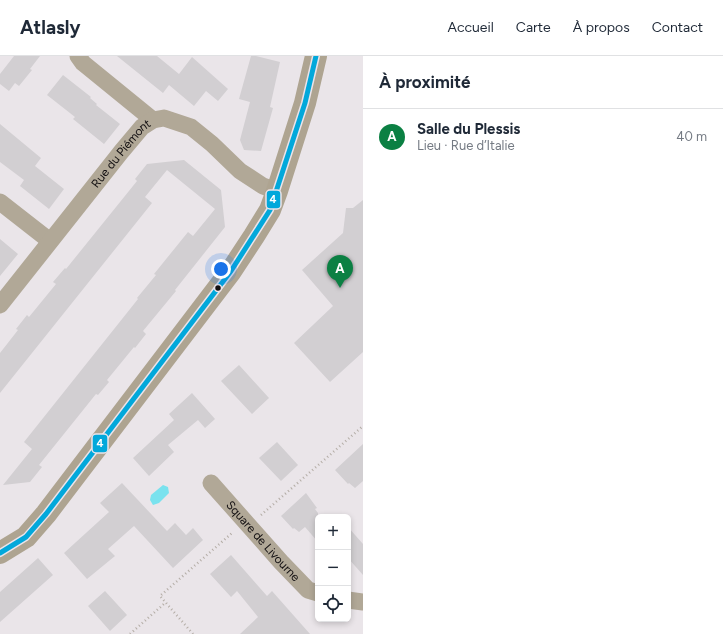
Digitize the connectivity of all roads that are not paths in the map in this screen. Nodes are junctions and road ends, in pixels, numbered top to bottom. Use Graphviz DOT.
graph roads {
  1 [pos="78,56"];
  2 [pos="316,56"];
  3 [pos="153,120"];
  4 [pos="277,191"];
  5 [pos="0,202"];
  6 [pos="50,241"];
  7 [pos="0,305"];
  8 [pos="211,483"];
  9 [pos="0,553"];
  10 [pos="315,592"];
  11 [pos="351,600"];
  12 [pos="363,602"];
  1 -- 3 [label="street"];
  2 -- 4 [label="street"];
  3 -- 4 [label="street, Rue du Piémont"];
  3 -- 6 [label="street, Rue du Piémont"];
  4 -- 9 [label="street"];
  5 -- 6 [label="street"];
  6 -- 7 [label="street, Rue du Piémont"];
  8 -- 10 [label="street, Square de Livourne"];
  11 -- 12 [label="street"];
}
